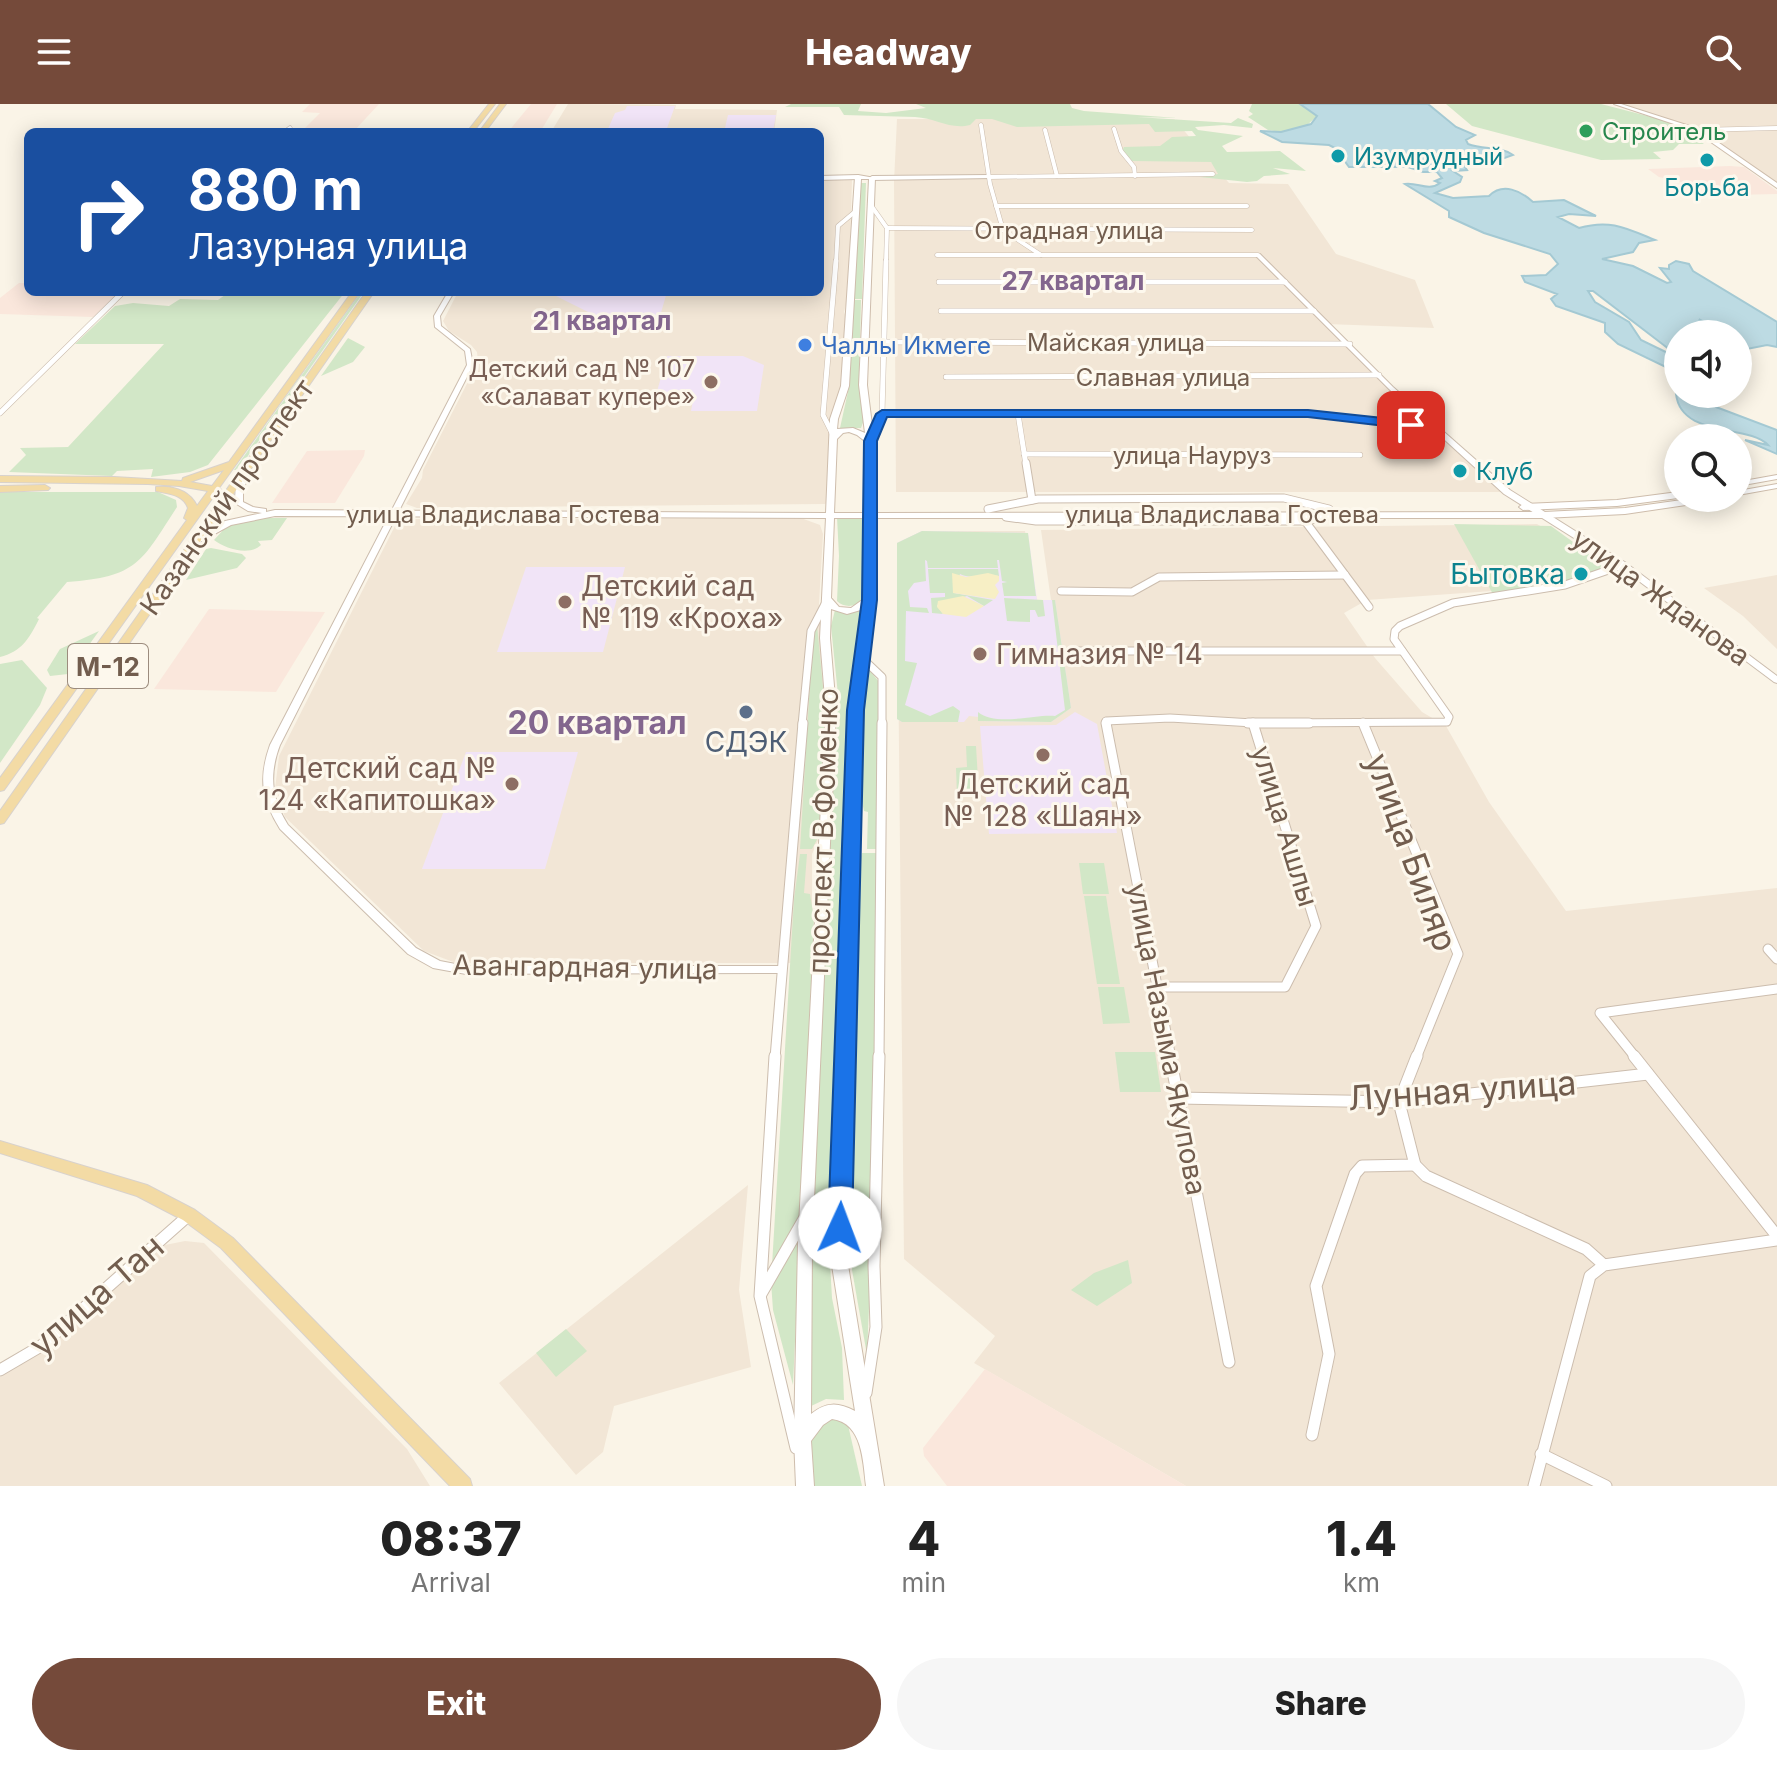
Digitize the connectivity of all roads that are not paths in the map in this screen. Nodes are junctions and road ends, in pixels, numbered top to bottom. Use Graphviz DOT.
graph roads {
  1 [pos="492,104"];
  2 [pos="503,104"];
  3 [pos="1616,104"];
  4 [pos="981,125"];
  5 [pos="473,128"];
  6 [pos="485,128"];
  7 [pos="1777,128"];
  8 [pos="1114,129"];
  9 [pos="1045,130"];
  10 [pos="1697,130"];
  11 [pos="1213,174"];
  12 [pos="1057,176"];
  13 [pos="1135,176"];
  14 [pos="858,177"];
  15 [pos="824,178"];
  16 [pos="872,178"];
  17 [pos="989,180"];
  18 [pos="1777,186"];
  19 [pos="870,204"];
  20 [pos="996,206"];
  21 [pos="1247,206"];
  22 [pos="857,210"];
  23 [pos="887,228"];
  24 [pos="1003,230"];
  25 [pos="1252,230"];
  26 [pos="937,255"];
  27 [pos="1041,255"];
  28 [pos="1258,255"];
  29 [pos="939,282"];
  30 [pos="1285,282"];
  31 [pos="119,296"];
  32 [pos="353,296"];
  33 [pos="367,296"];
  34 [pos="449,296"];
  35 [pos="941,311"];
  36 [pos="1314,311"];
  37 [pos="883,342"];
  38 [pos="1350,344"];
  39 [pos="1379,375"];
  40 [pos="946,377"];
  41 [pos="0,413"];
  42 [pos="882,414"];
  43 [pos="1018,414"];
  44 [pos="1433,427"];
  45 [pos="835,437"];
  46 [pos="870,441"];
  47 [pos="1024,454"];
  48 [pos="1360,455"];
  49 [pos="232,463"];
  50 [pos="247,468"];
  51 [pos="1777,477"];
  52 [pos="0,479"];
  53 [pos="1752,481"];
  54 [pos="156,482"];
  55 [pos="1777,486"];
  56 [pos="0,488"];
  57 [pos="213,488"];
  58 [pos="1752,490"];
  59 [pos="1664,497"];
  60 [pos="1032,500"];
  61 [pos="1664,505"];
  62 [pos="1532,507"];
  63 [pos="215,512"];
  64 [pos="991,512"];
  65 [pos="1332,512"];
  66 [pos="275,513"];
  67 [pos="395,513"];
  68 [pos="832,513"];
  69 [pos="871,513"];
  70 [pos="1544,515"];
  71 [pos="1305,521"];
  72 [pos="187,524"];
  73 [pos="195,541"];
  74 [pos="1623,565"];
  75 [pos="1345,575"];
  76 [pos="1061,591"];
  77 [pos="827,599"];
  78 [pos="870,600"];
  79 [pos="1369,607"];
  80 [pos="1069,651"];
  81 [pos="1402,651"];
  82 [pos="862,658"];
  83 [pos="1777,680"];
  84 [pos="1253,723"];
  85 [pos="1363,723"];
  86 [pos="0,787"];
  87 [pos="0,820"];
  88 [pos="1768,949"];
  89 [pos="1777,959"];
  90 [pos="780,970"];
  91 [pos="1157,987"];
  92 [pos="1777,989"];
  93 [pos="1648,1074"];
  94 [pos="1178,1098"];
  95 [pos="1399,1102"];
  96 [pos="0,1147"];
  97 [pos="1415,1165"];
  98 [pos="189,1215"];
  99 [pos="806,1215"];
  100 [pos="1777,1238"];
  101 [pos="1604,1265"];
  102 [pos="760,1296"];
  103 [pos="1229,1362"];
  104 [pos="0,1370"];
  105 [pos="863,1410"];
  106 [pos="1312,1435"];
  107 [pos="867,1437"];
  108 [pos="802,1438"];
  109 [pos="1541,1454"];
  110 [pos="804,1483"];
  111 [pos="463,1486"];
  112 [pos="875,1486"];
  113 [pos="1534,1486"];
  114 [pos="1606,1486"];
  1 -- 5 [label="main road"];
  2 -- 6 [label="main road"];
  3 -- 10 [label="main road"];
  4 -- 17 [label="street"];
  7 -- 10 [label="street"];
  8 -- 13 [label="street"];
  9 -- 12 [label="street"];
  10 -- 18 [label="main road"];
  11 -- 13 [label="street"];
  12 -- 13 [label="street"];
  12 -- 17 [label="street"];
  14 -- 15 [label="street"];
  14 -- 16 [label="main road"];
  14 -- 22 [label="main road, проспект В.Фоменко"];
  16 -- 17 [label="street"];
  16 -- 19 [label="main road, проспект В.Фоменко"];
  17 -- 20 [label="street"];
  19 -- 23 [label="street"];
  19 -- 46 [label="main road, проспект В.Фоменко"];
  20 -- 21 [label="street"];
  20 -- 24 [label="street"];
  22 -- 45 [label="main road, проспект В.Фоменко"];
  22 -- 45 [label="street"];
  23 -- 24 [label="street, Отрадная улица"];
  23 -- 37 [label="street"];
  24 -- 25 [label="street, Отрадная улица"];
  24 -- 27 [label="street"];
  26 -- 27 [label="street"];
  27 -- 28 [label="street"];
  28 -- 30 [label="street, улица Жданова"];
  29 -- 30 [label="street"];
  30 -- 36 [label="street, улица Жданова"];
  31 -- 41 [label="street"];
  32 -- 49 [label="main road, Казанский проспект / М-12"];
  33 -- 50 [label="main road, Казанский проспект / М-12"];
  34 -- 67 [label="street, Авангардная улица"];
  35 -- 36 [label="street"];
  36 -- 38 [label="street, улица Жданова"];
  37 -- 38 [label="street, Майская улица"];
  37 -- 42 [label="street"];
  38 -- 39 [label="street, улица Жданова"];
  39 -- 40 [label="street, Славная улица"];
  39 -- 44 [label="street, улица Жданова"];
  42 -- 43 [label="street"];
  42 -- 46 [label="street"];
  43 -- 44 [label="street"];
  43 -- 47 [label="street"];
  44 -- 62 [label="street, улица Жданова"];
  45 -- 46 [label="main road"];
  45 -- 68 [label="main road, проспект В.Фоменко"];
  46 -- 69 [label="main road, проспект В.Фоменко"];
  47 -- 48 [label="street, улица Науруз"];
  47 -- 60 [label="street"];
  49 -- 54 [label="main road"];
  49 -- 57 [label="main road, Казанский проспект / М-12"];
  50 -- 63 [label="main road, Казанский проспект / М-12"];
  50 -- 66 [label="main road, улица Владислава Гостева"];
  51 -- 53 [label="main road"];
  52 -- 54 [label="main road"];
  52 -- 56 [label="main road"];
  54 -- 57 [label="main road"];
  55 -- 58 [label="main road"];
  56 -- 72 [label="main road"];
  57 -- 63 [label="main road"];
  57 -- 72 [label="main road, Казанский проспект / М-12"];
  59 -- 62 [label="main road, улица Владислава Гостева"];
  60 -- 64 [label="street"];
  60 -- 65 [label="street"];
  61 -- 70 [label="main road, улица Владислава Гостева"];
  62 -- 65 [label="main road, улица Владислава Гостева"];
  62 -- 70 [label="street, улица Жданова"];
  63 -- 73 [label="main road, Казанский проспект / М-12"];
  64 -- 65 [label="main road, улица Владислава Гостева"];
  64 -- 69 [label="main road, улица Владислава Гостева"];
  64 -- 71 [label="street"];
  65 -- 70 [label="main road, улица Владислава Гостева"];
  65 -- 71 [label="street"];
  66 -- 67 [label="main road, улица Владислава Гостева"];
  66 -- 73 [label="main road, улица Владислава Гостева"];
  67 -- 68 [label="main road, улица Владислава Гостева"];
  67 -- 90 [label="street, Авангардная улица"];
  68 -- 69 [label="main road, улица Владислава Гостева"];
  68 -- 77 [label="main road, проспект В.Фоменко"];
  69 -- 78 [label="main road, проспект В.Фоменко"];
  70 -- 74 [label="street, улица Жданова"];
  71 -- 75 [label="street"];
  72 -- 86 [label="main road, Казанский проспект / М-12"];
  73 -- 87 [label="main road, Казанский проспект / М-12"];
  74 -- 81 [label="street"];
  74 -- 83 [label="street, улица Жданова"];
  75 -- 76 [label="street"];
  75 -- 79 [label="street"];
  77 -- 78 [label="main road"];
  77 -- 90 [label="street"];
  77 -- 99 [label="main road, проспект В.Фоменко"];
  78 -- 82 [label="main road, проспект В.Фоменко"];
  80 -- 81 [label="street"];
  81 -- 85 [label="street"];
  82 -- 105 [label="main road, проспект В.Фоменко"];
  82 -- 105 [label="street"];
  84 -- 85 [label="street"];
  84 -- 91 [label="street, улица Ашлы"];
  84 -- 91 [label="street, улица Назыма Якупова"];
  85 -- 95 [label="street, улица Биляр"];
  88 -- 89 [label="street"];
  90 -- 102 [label="street"];
  91 -- 94 [label="street, улица Назыма Якупова"];
  92 -- 93 [label="street"];
  93 -- 95 [label="street, Лунная улица"];
  93 -- 100 [label="street"];
  94 -- 95 [label="street, Лунная улица"];
  94 -- 103 [label="street, улица Назыма Якупова"];
  95 -- 97 [label="street"];
  96 -- 98 [label="main road"];
  97 -- 101 [label="street"];
  97 -- 106 [label="street"];
  98 -- 104 [label="street, улица Тан"];
  98 -- 111 [label="main road"];
  99 -- 102 [label="street"];
  99 -- 108 [label="main road, проспект В.Фоменко"];
  100 -- 101 [label="street"];
  101 -- 109 [label="street"];
  102 -- 110 [label="street"];
  105 -- 107 [label="main road, проспект В.Фоменко"];
  107 -- 108 [label="main road"];
  107 -- 112 [label="main road, проспект В.Фоменко"];
  108 -- 110 [label="main road, проспект В.Фоменко"];
  109 -- 113 [label="street"];
  109 -- 114 [label="street"];
}
